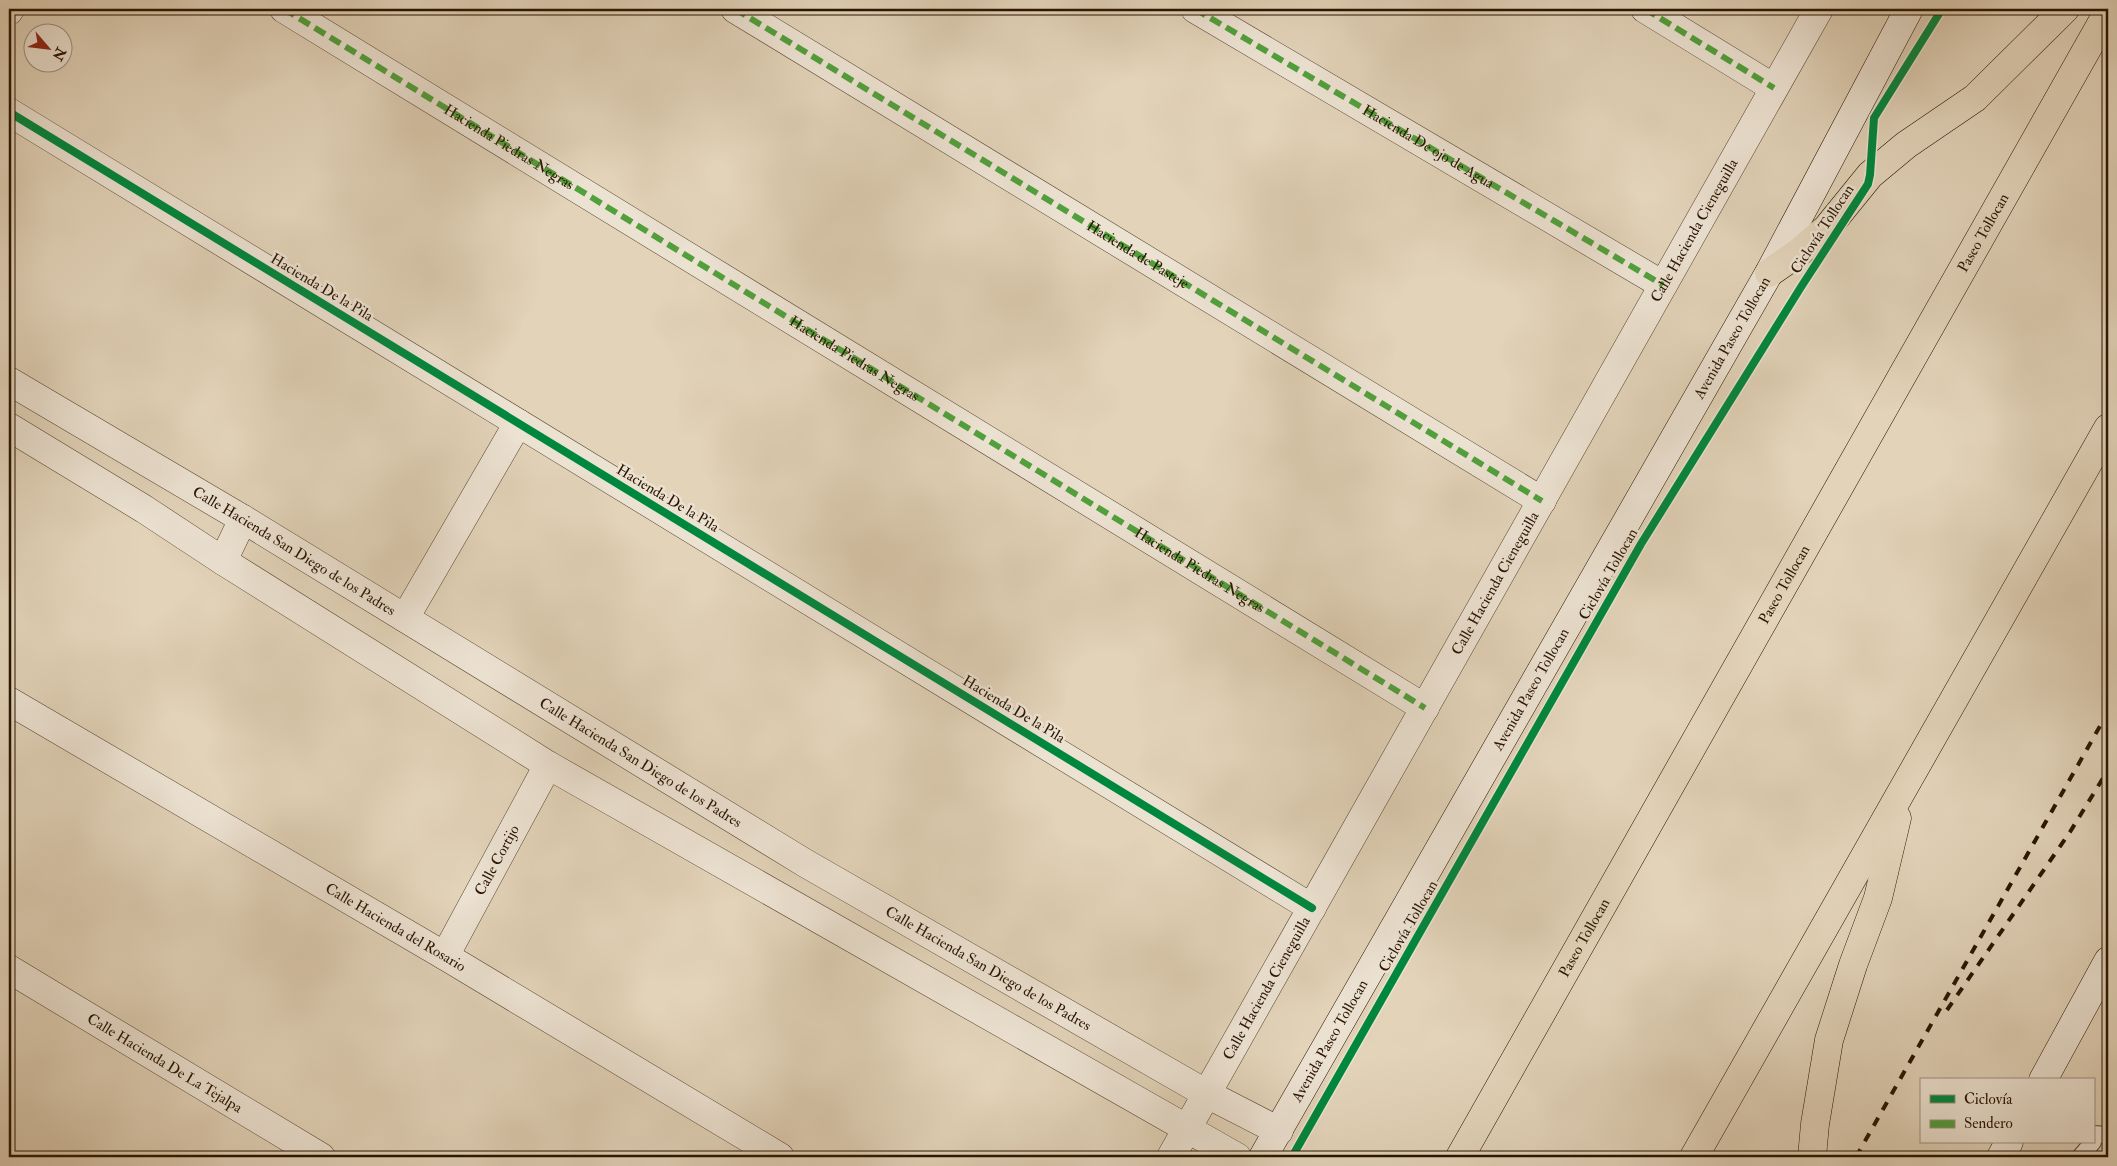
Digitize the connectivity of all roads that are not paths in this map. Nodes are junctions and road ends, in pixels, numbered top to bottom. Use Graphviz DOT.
graph roads {
  1 [pos="284,9"];
  2 [pos="735,9"];
  3 [pos="1195,9"];
  4 [pos="1645,9"];
  5 [pos="1819,9"];
  6 [pos="1909,9"];
  7 [pos="2065,9"];
  8 [pos="2108,12"];
  9 [pos="1774,88"];
  10 [pos="9,112"];
  11 [pos="1769,273"];
  12 [pos="1663,285"];
  13 [pos="9,381"];
  14 [pos="518,423"];
  15 [pos="9,427"];
  16 [pos="2108,428"];
  17 [pos="1542,501"];
  18 [pos="243,520"];
  19 [pos="223,562"];
  20 [pos="405,618"];
  21 [pos="9,701"];
  22 [pos="1425,708"];
  23 [pos="548,765"];
  24 [pos="1905,785"];
  25 [pos="805,863"];
  26 [pos="784,900"];
  27 [pos="1312,908"];
  28 [pos="445,956"];
  29 [pos="2108,961"];
  30 [pos="9,968"];
  31 [pos="2045,1078"];
  32 [pos="1207,1094"];
  33 [pos="1187,1130"];
  34 [pos="1279,1130"];
  35 [pos="2008,1144"];
  36 [pos="2092,1144"];
  37 [pos="321,1157"];
  38 [pos="780,1157"];
  39 [pos="1171,1157"];
  40 [pos="1237,1157"];
  41 [pos="1263,1157"];
  42 [pos="1460,1157"];
  43 [pos="1694,1157"];
  44 [pos="1812,1157"];
  45 [pos="2001,1157"];
  46 [pos="2080,1157"];
  1 -- 22 [label="street, Hacienda Piedras Negras"];
  2 -- 17 [label="street, Hacienda de Pasteje"];
  3 -- 12 [label="street, Hacienda De ojo de Agua"];
  4 -- 9 [label="street"];
  5 -- 9 [label="street, Calle Hacienda Cieneguilla"];
  6 -- 11 [label="street, Avenida Paseo Tollocan"];
  7 -- 11 [label="highway"];
  8 -- 42 [label="highway, Paseo Tollocan"];
  9 -- 12 [label="street, Calle Hacienda Cieneguilla"];
  10 -- 14 [label="street, Hacienda De la Pila"];
  11 -- 34 [label="street, Avenida Paseo Tollocan"];
  12 -- 17 [label="street, Calle Hacienda Cieneguilla"];
  13 -- 18 [label="street, Calle Hacienda San Diego de los Padres"];
  14 -- 20 [label="street"];
  14 -- 27 [label="street, Hacienda De la Pila"];
  15 -- 19 [label="street"];
  16 -- 24 [label="highway"];
  17 -- 22 [label="street, Calle Hacienda Cieneguilla"];
  18 -- 19 [label="street"];
  18 -- 20 [label="street, Calle Hacienda San Diego de los Padres"];
  19 -- 23 [label="street"];
  20 -- 25 [label="street, Calle Hacienda San Diego de los Padres"];
  21 -- 28 [label="street, Calle Hacienda del Rosario"];
  22 -- 27 [label="street, Calle Hacienda Cieneguilla"];
  23 -- 26 [label="street"];
  23 -- 28 [label="street, Calle Cortijo"];
  24 -- 43 [label="highway"];
  24 -- 44 [label="highway"];
  25 -- 26 [label="street"];
  25 -- 32 [label="street, Calle Hacienda San Diego de los Padres"];
  26 -- 33 [label="street"];
  27 -- 32 [label="street, Calle Hacienda Cieneguilla"];
  28 -- 38 [label="street, Calle Hacienda del Rosario"];
  29 -- 31 [label="street"];
  30 -- 37 [label="street, Calle Hacienda De La Tejalpa"];
  32 -- 33 [label="street, Calle Hacienda Cieneguilla"];
  32 -- 34 [label="street, Calle Hacienda San Diego de los Padres"];
  33 -- 39 [label="street, Calle Hacienda Cieneguilla"];
  33 -- 40 [label="street"];
  34 -- 41 [label="street, Avenida Paseo Tollocan"];
  35 -- 45 [label="street"];
  36 -- 46 [label="lane"];
}
